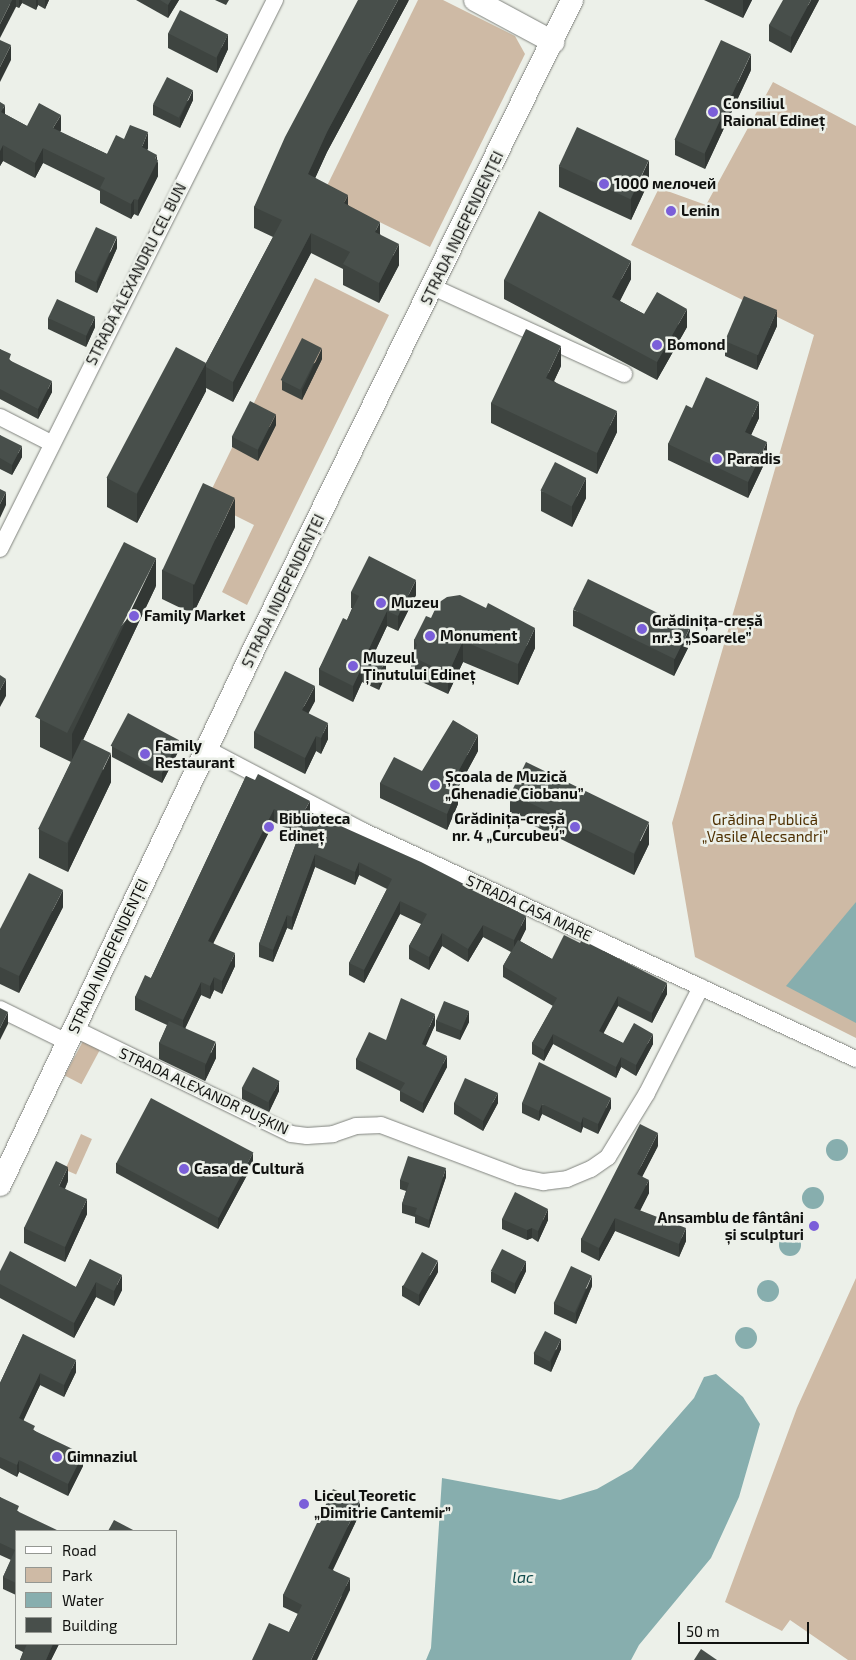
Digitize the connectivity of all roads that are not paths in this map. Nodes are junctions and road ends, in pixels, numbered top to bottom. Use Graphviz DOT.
graph roads {
  1 [pos="275,0"];
  2 [pos="475,0"];
  3 [pos="572,0"];
  4 [pos="553,42"];
  5 [pos="433,288"];
  6 [pos="624,374"];
  7 [pos="0,417"];
  8 [pos="51,443"];
  9 [pos="0,549"];
  10 [pos="207,749"];
  11 [pos="701,987"];
  12 [pos="0,1009"];
  13 [pos="70,1035"];
  14 [pos="856,1059"];
  15 [pos="0,1185"];
  1 -- 8 [label="street, STRADA ALEXANDRU CEL BUN"];
  2 -- 4 [label="main road"];
  3 -- 4 [label="main road, STRADA INDEPENDENȚEI"];
  4 -- 5 [label="main road, STRADA INDEPENDENȚEI"];
  5 -- 6 [label="street"];
  5 -- 10 [label="main road, STRADA INDEPENDENȚEI"];
  7 -- 8 [label="street"];
  8 -- 9 [label="street, STRADA ALEXANDRU CEL BUN"];
  10 -- 11 [label="street, STRADA CASA MARE"];
  10 -- 13 [label="main road, STRADA INDEPENDENȚEI"];
  11 -- 13 [label="street, STRADA ALEXANDR PUȘKIN"];
  11 -- 14 [label="street, STRADA CASA MARE"];
  12 -- 13 [label="street, STRADA ALEXANDR PUȘKIN"];
  13 -- 15 [label="main road, STRADA INDEPENDENȚEI"];
}
